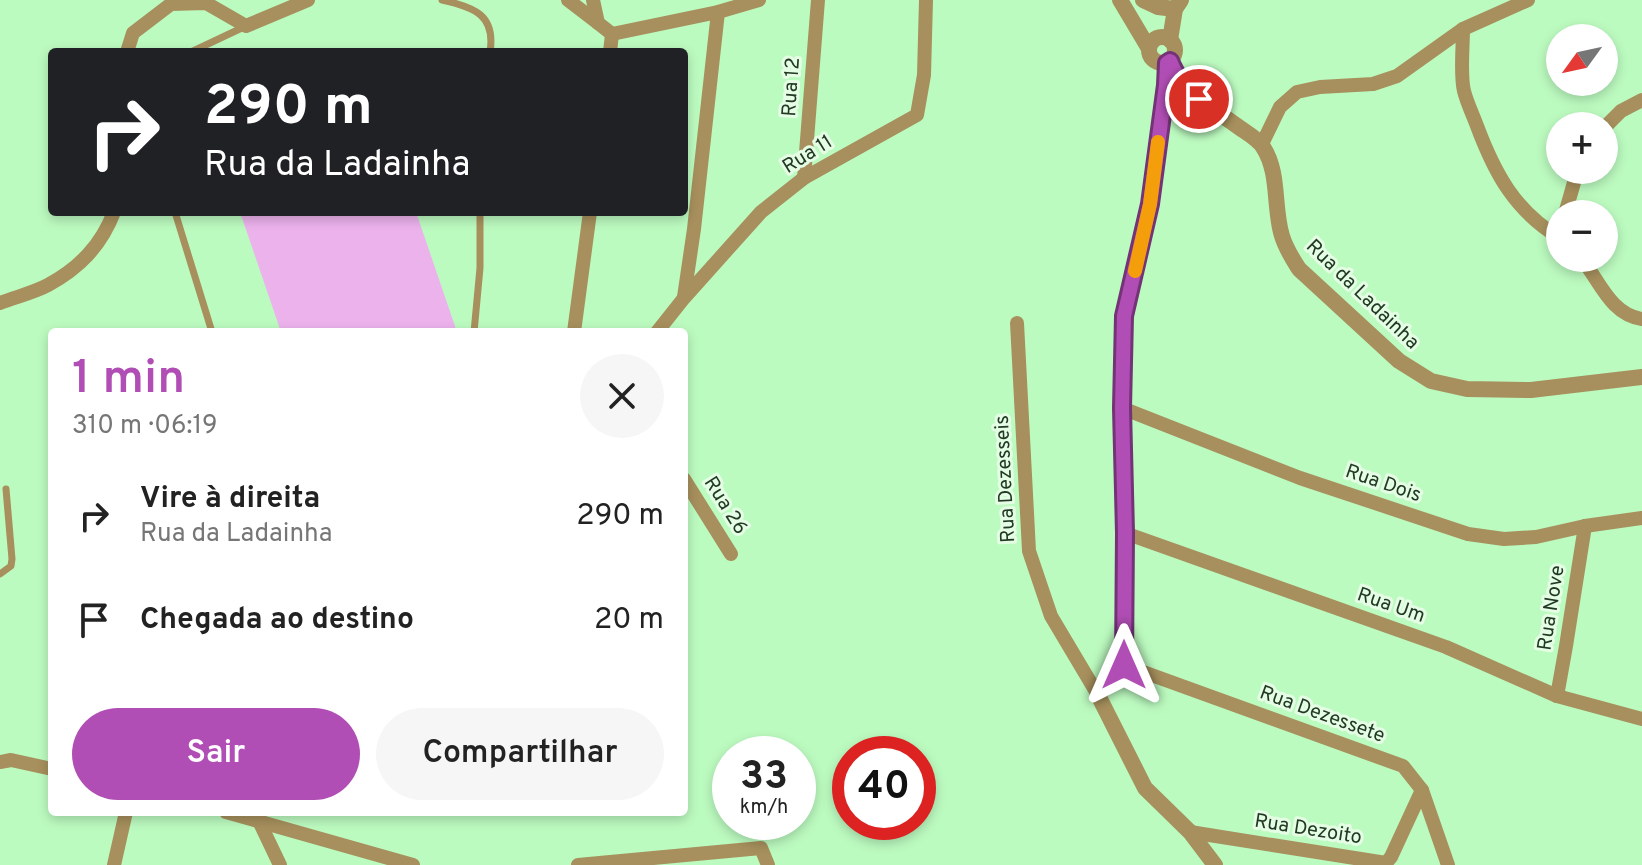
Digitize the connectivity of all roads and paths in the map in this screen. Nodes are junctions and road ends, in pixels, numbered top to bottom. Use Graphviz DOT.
graph roads {
  1 [pos="308,0"];
  2 [pos="442,0"];
  3 [pos="568,0"];
  4 [pos="593,0"];
  5 [pos="759,0"];
  6 [pos="818,0"];
  7 [pos="926,0"];
  8 [pos="1120,0"];
  9 [pos="1143,0"];
  10 [pos="1528,0"];
  11 [pos="1178,4"];
  12 [pos="718,12"];
  13 [pos="598,23"];
  14 [pos="246,26"];
  15 [pos="1463,29"];
  16 [pos="612,34"];
  17 [pos="128,48"];
  18 [pos="199,48"];
  19 [pos="491,48"];
  20 [pos="610,48"];
  21 [pos="1164,53"];
  22 [pos="1642,100"];
  23 [pos="1618,114"];
  24 [pos="1262,144"];
  25 [pos="804,178"];
  26 [pos="112,216"];
  27 [pos="176,216"];
  28 [pos="480,216"];
  29 [pos="589,216"];
  30 [pos="1546,230"];
  31 [pos="1591,272"];
  32 [pos="684,298"];
  33 [pos="0,303"];
  34 [pos="1642,319"];
  35 [pos="1017,323"];
  36 [pos="211,328"];
  37 [pos="474,328"];
  38 [pos="575,328"];
  39 [pos="660,328"];
  40 [pos="1642,377"];
  41 [pos="1122,408"];
  42 [pos="688,485"];
  43 [pos="6,489"];
  44 [pos="4,517"];
  45 [pos="1642,518"];
  46 [pos="1585,526"];
  47 [pos="1125,533"];
  48 [pos="731,554"];
  49 [pos="0,574"];
  50 [pos="1124,665"];
  51 [pos="1098,695"];
  52 [pos="1557,696"];
  53 [pos="1642,719"];
  54 [pos="0,762"];
  55 [pos="48,768"];
  56 [pos="1422,790"];
  57 [pos="125,816"];
  58 [pos="241,816"];
  59 [pos="259,821"];
  60 [pos="1190,832"];
  61 [pos="644,862"];
  62 [pos="114,865"];
  63 [pos="280,865"];
  64 [pos="413,865"];
  65 [pos="578,865"];
  66 [pos="768,865"];
  67 [pos="1215,865"];
  68 [pos="1448,865"];
  1 -- 14 [label="street"];
  2 -- 19 [label="lane"];
  3 -- 13 [label="street"];
  4 -- 13 [label="street"];
  5 -- 12 [label="street"];
  6 -- 25 [label="street, Rua 12"];
  7 -- 25 [label="street, Rua 11"];
  8 -- 21 [label="street"];
  9 -- 11 [label="street"];
  10 -- 15 [label="street"];
  11 -- 21 [label="street"];
  12 -- 16 [label="street"];
  12 -- 32 [label="street"];
  13 -- 16 [label="street"];
  14 -- 17 [label="street"];
  14 -- 18 [label="lane"];
  15 -- 24 [label="street"];
  15 -- 30 [label="street"];
  16 -- 20 [label="street"];
  21 -- 24 [label="street"];
  21 -- 41 [label="street"];
  22 -- 23 [label="street"];
  24 -- 40 [label="street, Rua da Ladainha"];
  25 -- 32 [label="street, Rua 11"];
  26 -- 33 [label="street"];
  27 -- 36 [label="lane"];
  28 -- 37 [label="lane"];
  29 -- 38 [label="street"];
  31 -- 34 [label="street"];
  32 -- 39 [label="street, Rua 11"];
  35 -- 51 [label="street, Rua Dezesseis"];
  41 -- 46 [label="street, Rua Dois"];
  41 -- 47 [label="street"];
  42 -- 48 [label="street, Rua 26"];
  43 -- 44 [label="lane"];
  44 -- 49 [label="lane"];
  45 -- 46 [label="street, Rua Dois"];
  46 -- 52 [label="street, Rua Nove"];
  47 -- 50 [label="street"];
  47 -- 52 [label="street, Rua Um"];
  50 -- 51 [label="street"];
  50 -- 56 [label="street, Rua Dezessete"];
  51 -- 60 [label="street, Rua Dezesseis"];
  52 -- 53 [label="street, Rua Um"];
  54 -- 55 [label="street"];
  56 -- 60 [label="street, Rua Dezoito"];
  56 -- 68 [label="street, Rua Dezessete"];
  57 -- 62 [label="street"];
  58 -- 59 [label="street"];
  59 -- 63 [label="street"];
  59 -- 64 [label="street"];
  60 -- 67 [label="street, Rua Dezesseis"];
  61 -- 65 [label="street"];
  61 -- 66 [label="street"];
}
